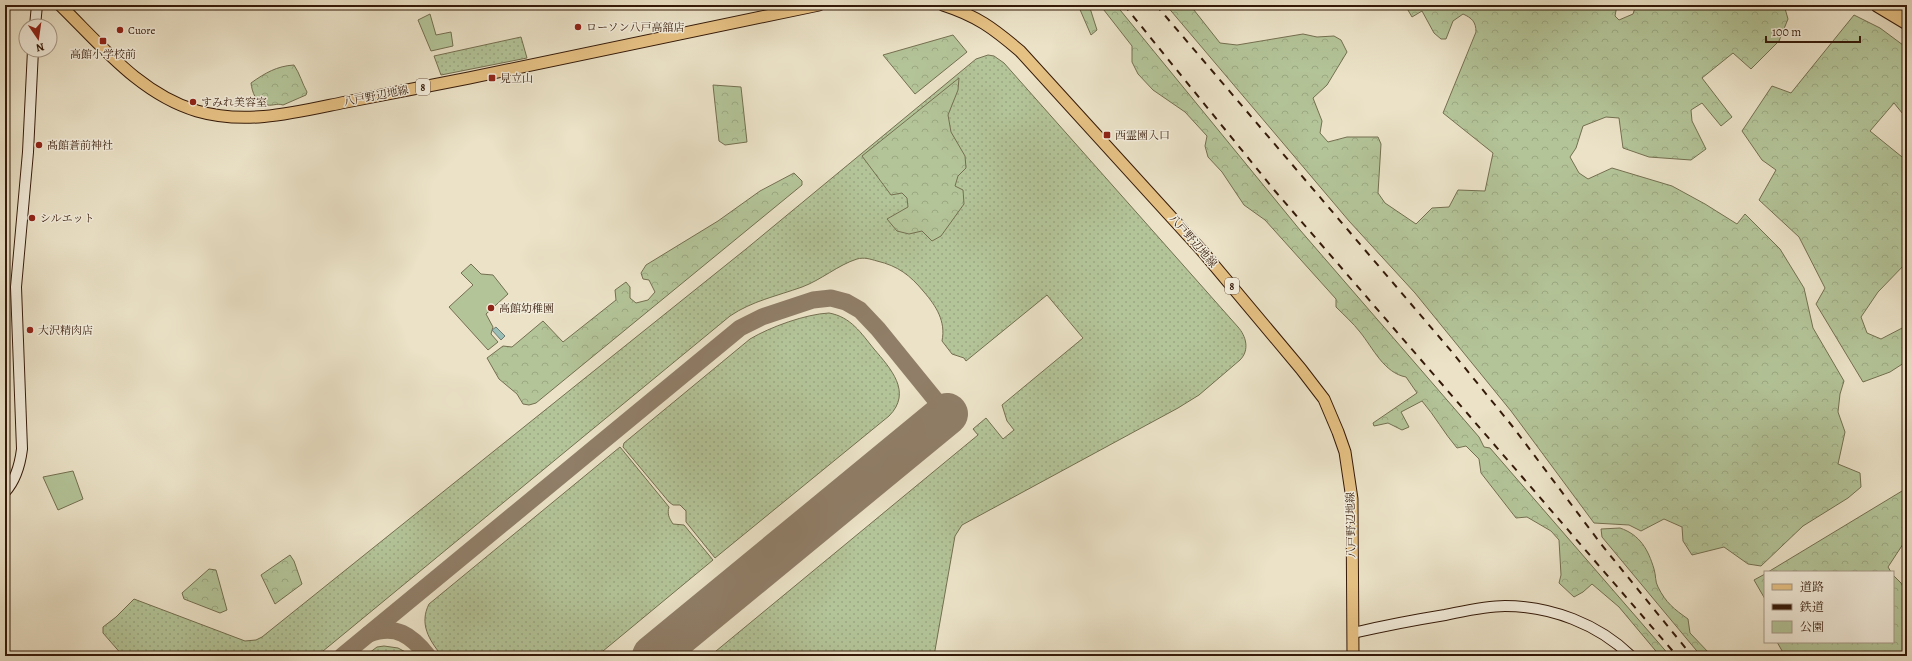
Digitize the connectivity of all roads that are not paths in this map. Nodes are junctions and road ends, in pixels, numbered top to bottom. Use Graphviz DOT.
graph roads {
  1 [pos="37,5"];
  2 [pos="60,5"];
  3 [pos="819,5"];
  4 [pos="943,5"];
  5 [pos="1877,5"];
  6 [pos="1895,5"];
  7 [pos="1907,12"];
  8 [pos="36,18"];
  9 [pos="1907,23"];
  10 [pos="33,58"];
  11 [pos="5,492"];
  12 [pos="1353,632"];
  13 [pos="1353,656"];
  14 [pos="1631,656"];
  1 -- 8 [label="street"];
  2 -- 3 [label="main road, 八戸野辺地線 / 8"];
  4 -- 12 [label="main road, 八戸野辺地線 / 8"];
  5 -- 9 [label="highway"];
  6 -- 7 [label="highway"];
  10 -- 11 [label="street"];
  12 -- 13 [label="main road, 八戸野辺地線 / 8"];
  12 -- 14 [label="street"];
}
